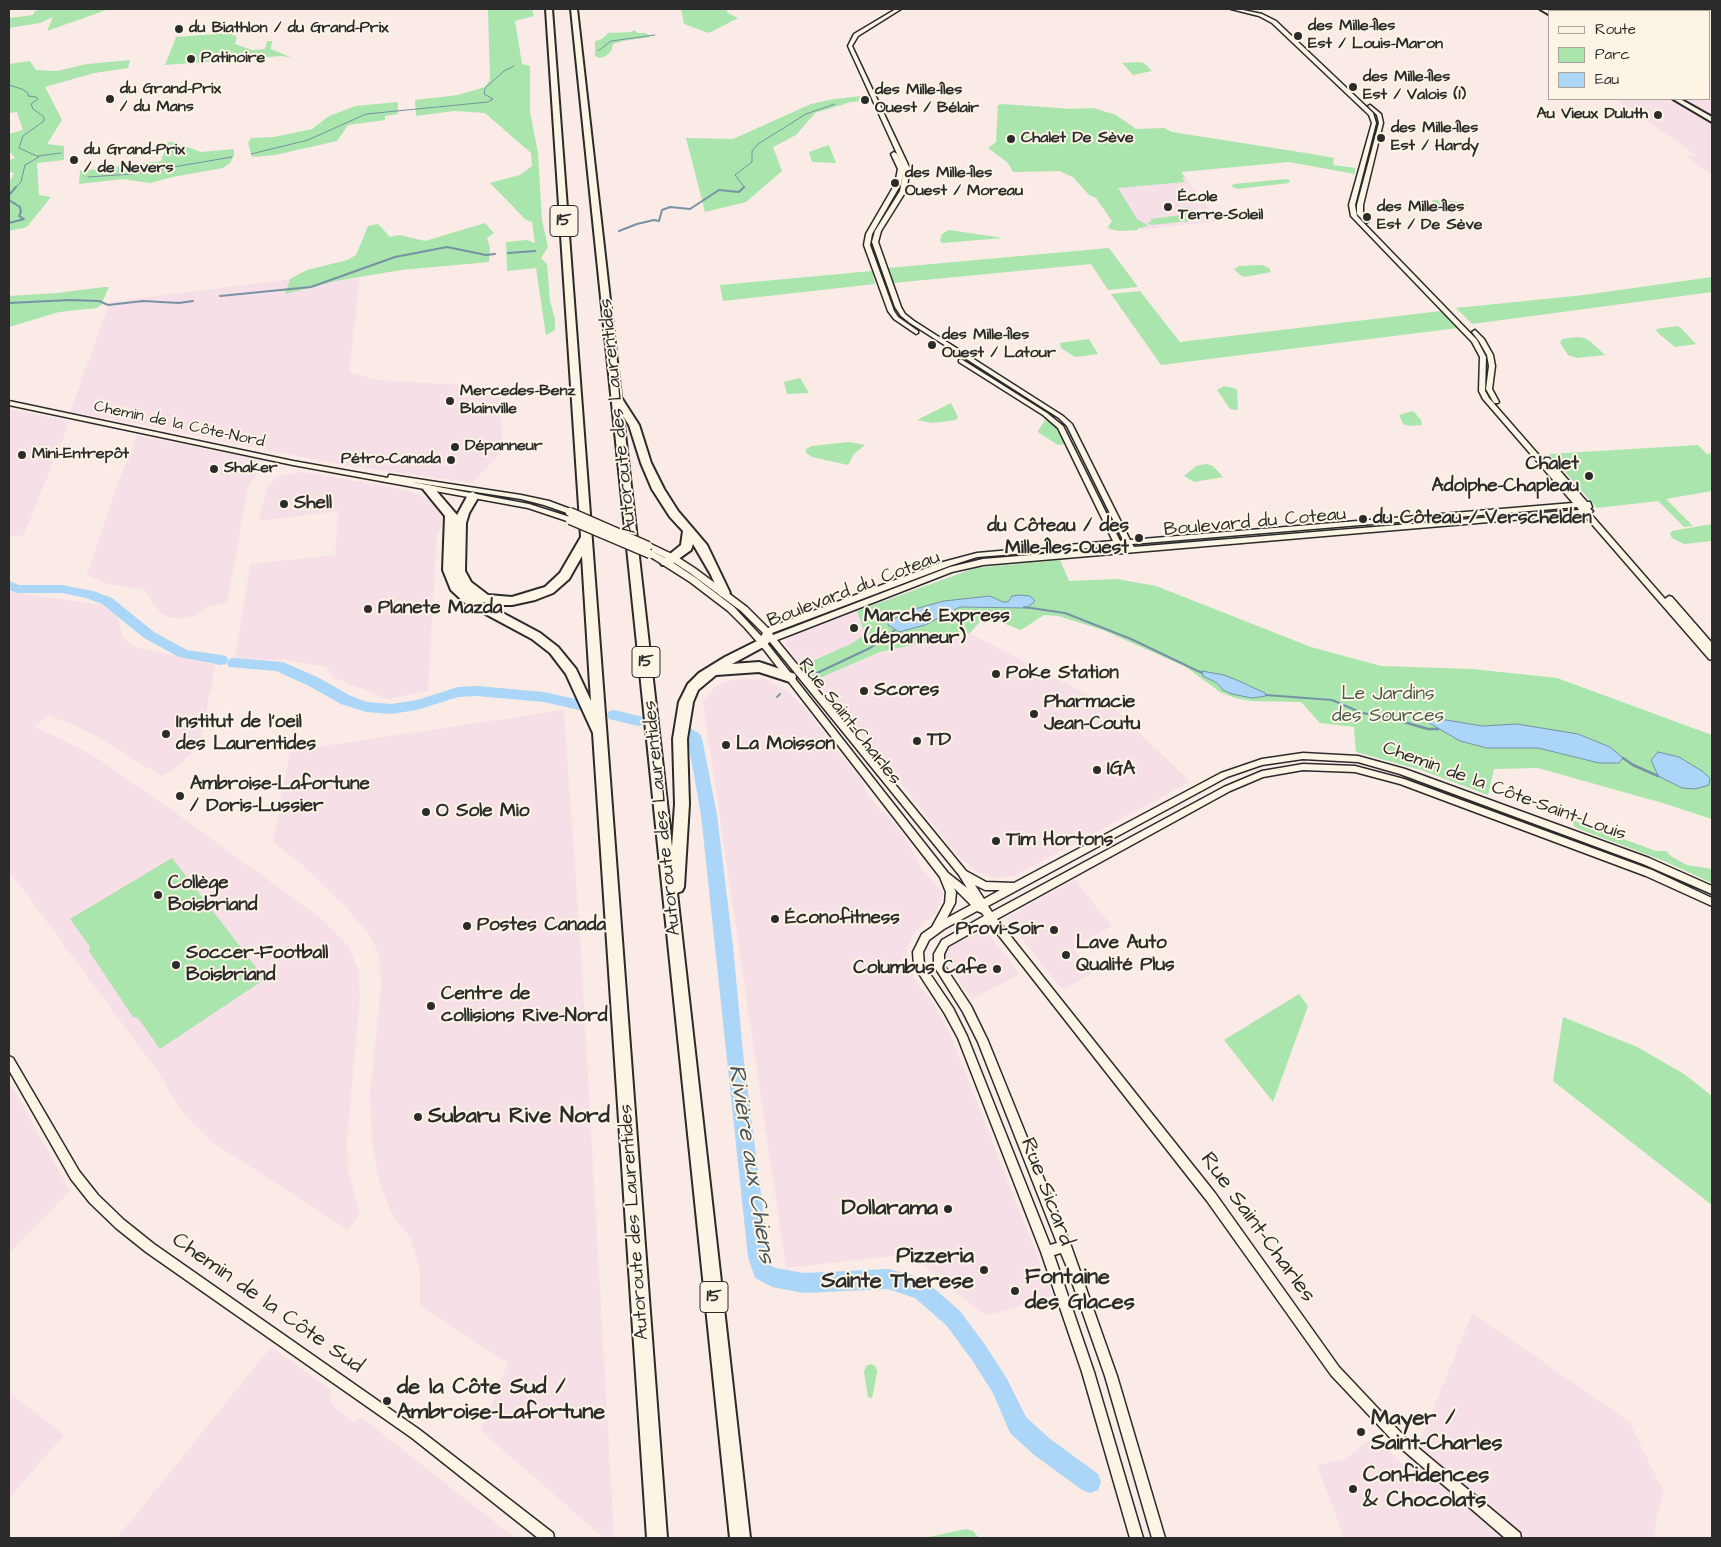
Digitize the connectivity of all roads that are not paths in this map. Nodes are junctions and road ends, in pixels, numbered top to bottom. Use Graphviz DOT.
graph roads {
  1 [pos="543,9"];
  2 [pos="549,9"];
  3 [pos="574,9"];
  4 [pos="893,9"];
  5 [pos="899,9"];
  6 [pos="1233,9"];
  7 [pos="1244,9"];
  8 [pos="550,21"];
  9 [pos="1678,100"];
  10 [pos="1694,111"];
  11 [pos="1712,120"];
  12 [pos="1712,126"];
  13 [pos="617,396"];
  14 [pos="9,403"];
  15 [pos="344,472"];
  16 [pos="430,488"];
  17 [pos="471,496"];
  18 [pos="1585,508"];
  19 [pos="450,515"];
  20 [pos="570,516"];
  21 [pos="688,532"];
  22 [pos="586,538"];
  23 [pos="1129,546"];
  24 [pos="1119,547"];
  25 [pos="670,560"];
  26 [pos="724,594"];
  27 [pos="767,638"];
  28 [pos="1712,648"];
  29 [pos="1712,657"];
  30 [pos="713,670"];
  31 [pos="790,677"];
  32 [pos="601,735"];
  33 [pos="1303,756"];
  34 [pos="1308,767"];
  35 [pos="893,786"];
  36 [pos="880,792"];
  37 [pos="900,795"];
  38 [pos="887,801"];
  39 [pos="1117,832"];
  40 [pos="1127,843"];
  41 [pos="962,872"];
  42 [pos="945,876"];
  43 [pos="1016,886"];
  44 [pos="1712,890"];
  45 [pos="1712,902"];
  46 [pos="980,905"];
  47 [pos="990,917"];
  48 [pos="674,928"];
  49 [pos="936,929"];
  50 [pos="9,1061"];
  51 [pos="1007,1102"];
  52 [pos="990,1106"];
  53 [pos="1065,1246"];
  54 [pos="1047,1252"];
  55 [pos="548,1538"];
  56 [pos="657,1538"];
  57 [pos="740,1538"];
  58 [pos="1136,1538"];
  59 [pos="1159,1538"];
  60 [pos="1515,1538"];
  1 -- 8 [label="highway"];
  2 -- 8 [label="highway, Autoroute des Laurentides / 15"];
  3 -- 13 [label="highway, Autoroute des Laurentides / 15"];
  4 -- 24 [label="street"];
  5 -- 23 [label="street"];
  6 -- 18 [label="street"];
  7 -- 18 [label="street"];
  8 -- 22 [label="highway, Autoroute des Laurentides / 15"];
  9 -- 10 [label="main road"];
  10 -- 11 [label="main road"];
  10 -- 12 [label="main road"];
  13 -- 21 [label="highway"];
  13 -- 48 [label="highway, Autoroute des Laurentides / 15"];
  14 -- 15 [label="street, Chemin de la Côte-Nord"];
  15 -- 16 [label="street, Chemin de la Côte-Nord"];
  15 -- 20 [label="street, Chemin de la Côte-Nord"];
  16 -- 17 [label="street, Chemin de la Côte-Nord"];
  16 -- 19 [label="highway"];
  17 -- 19 [label="highway"];
  17 -- 20 [label="street, Chemin de la Côte-Nord"];
  17 -- 22 [label="highway"];
  18 -- 23 [label="street, Boulevard du Coteau"];
  18 -- 28 [label="street"];
  18 -- 29 [label="street"];
  19 -- 32 [label="highway"];
  20 -- 25 [label="street, Chemin de la Côte-Nord, bridge"];
  20 -- 25 [label="street, Chemin de la Côte-Nord, bridge"];
  21 -- 25 [label="highway"];
  21 -- 26 [label="highway"];
  22 -- 32 [label="highway, Autoroute des Laurentides / 15"];
  23 -- 24 [label="street, Boulevard du Coteau"];
  24 -- 27 [label="street, Boulevard du Coteau"];
  25 -- 26 [label="street, Rue Saint-Charles"];
  25 -- 27 [label="street, Rue Saint-Charles"];
  26 -- 27 [label="street, Rue Saint-Charles"];
  27 -- 30 [label="highway"];
  27 -- 31 [label="street, Rue Saint-Charles"];
  27 -- 35 [label="street, Rue Saint-Charles"];
  30 -- 31 [label="highway"];
  30 -- 48 [label="highway"];
  31 -- 36 [label="street, Rue Saint-Charles"];
  32 -- 56 [label="highway, Autoroute des Laurentides / 15"];
  33 -- 34 [label="street"];
  33 -- 39 [label="street, Chemin de la Côte-Saint-Louis"];
  33 -- 44 [label="street, Chemin de la Côte-Saint-Louis"];
  34 -- 40 [label="street, Chemin de la Côte-Saint-Louis"];
  34 -- 45 [label="street, Chemin de la Côte-Saint-Louis"];
  35 -- 36 [label="street"];
  35 -- 37 [label="street, Rue Saint-Charles"];
  36 -- 38 [label="street, Rue Saint-Charles"];
  37 -- 38 [label="street"];
  37 -- 41 [label="street, Rue Saint-Charles"];
  38 -- 42 [label="street, Rue Saint-Charles"];
  39 -- 40 [label="street"];
  39 -- 43 [label="street, Chemin de la Côte-Saint-Louis"];
  40 -- 47 [label="street, Chemin de la Côte-Saint-Louis"];
  41 -- 43 [label="street"];
  41 -- 46 [label="street, Rue Saint-Charles"];
  42 -- 46 [label="street, Rue Saint-Charles"];
  42 -- 49 [label="street"];
  43 -- 46 [label="street, Chemin de la Côte-Saint-Louis"];
  46 -- 47 [label="street, Rue Saint-Charles"];
  46 -- 49 [label="street, Rue Sicard"];
  47 -- 51 [label="street, Rue Sicard"];
  47 -- 60 [label="street, Rue Saint-Charles"];
  48 -- 57 [label="highway, Autoroute des Laurentides / 15"];
  49 -- 52 [label="street, Rue Sicard"];
  50 -- 55 [label="street, Chemin de la Côte Sud"];
  51 -- 52 [label="street"];
  51 -- 53 [label="street, Rue Sicard"];
  52 -- 54 [label="street, Rue Sicard"];
  53 -- 54 [label="street"];
  53 -- 59 [label="street, Rue Sicard"];
  54 -- 58 [label="street, Rue Sicard"];
}
